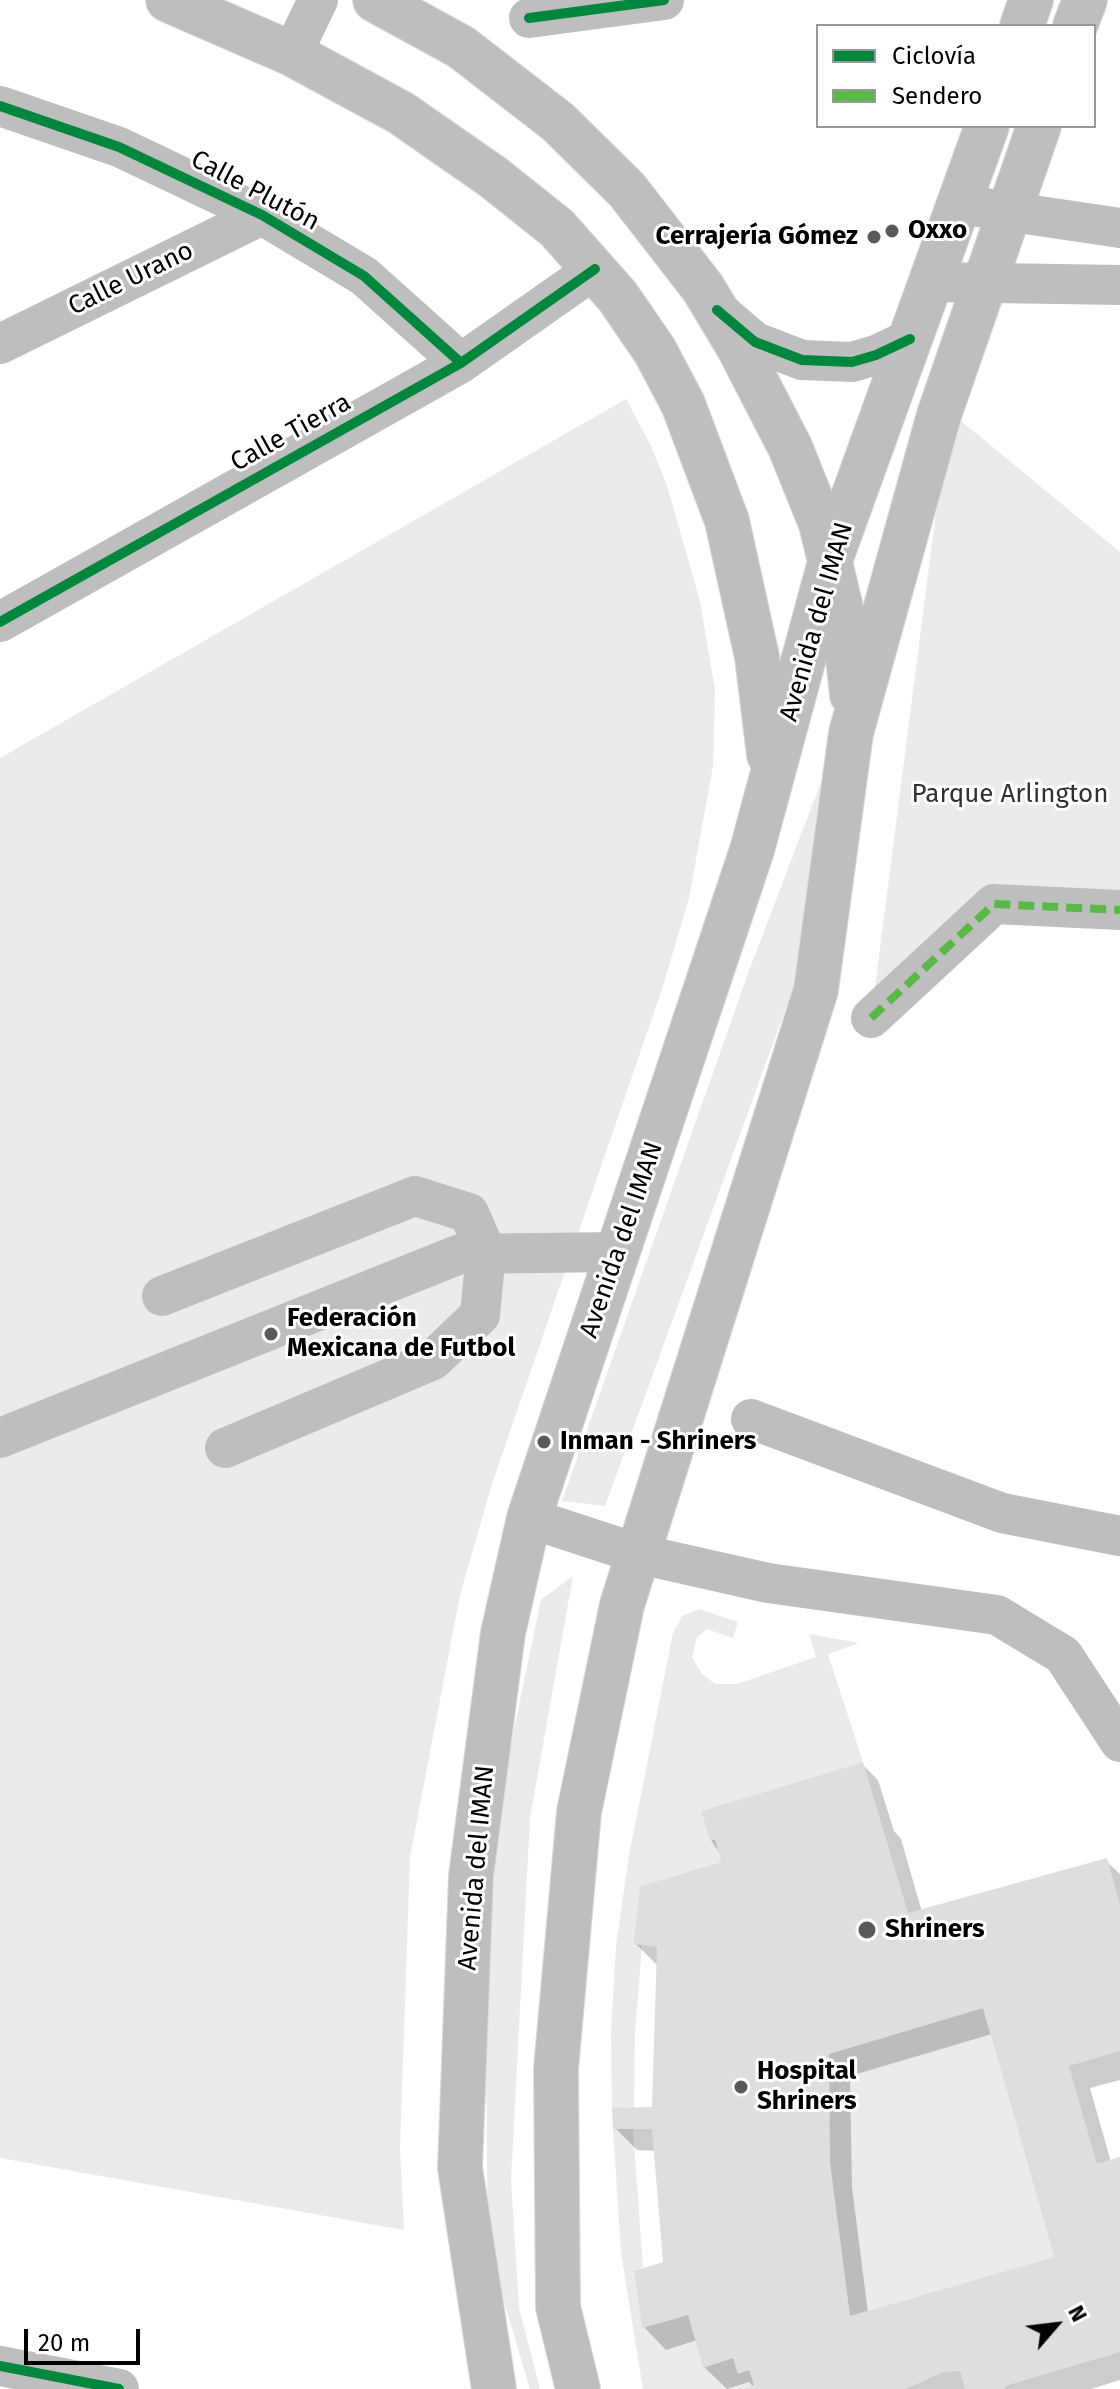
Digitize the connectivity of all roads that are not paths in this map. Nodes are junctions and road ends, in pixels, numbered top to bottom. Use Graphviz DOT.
graph roads {
  1 [pos="168,0"];
  2 [pos="318,0"];
  3 [pos="375,0"];
  4 [pos="664,0"];
  5 [pos="1031,0"];
  6 [pos="1085,0"];
  7 [pos="529,18"];
  8 [pos="1023,24"];
  9 [pos="1076,24"];
  10 [pos="292,54"];
  11 [pos="0,106"];
  12 [pos="986,128"];
  13 [pos="1038,128"];
  14 [pos="958,204"];
  15 [pos="1008,212"];
  16 [pos="262,215"];
  17 [pos="1120,228"];
  18 [pos="595,269"];
  19 [pos="931,282"];
  20 [pos="982,282"];
  21 [pos="1120,285"];
  22 [pos="717,310"];
  23 [pos="910,339"];
  24 [pos="0,344"];
  25 [pos="461,363"];
  26 [pos="831,558"];
  27 [pos="0,622"];
  28 [pos="851,733"];
  29 [pos="771,788"];
  30 [pos="1120,910"];
  31 [pos="871,1018"];
  32 [pos="486,1252"];
  33 [pos="618,1252"];
  34 [pos="162,1296"];
  35 [pos="751,1419"];
  36 [pos="0,1438"];
  37 [pos="225,1448"];
  38 [pos="529,1518"];
  39 [pos="1120,1536"];
  40 [pos="639,1554"];
  41 [pos="1120,1742"];
  42 [pos="0,2366"];
  43 [pos="119,2389"];
  44 [pos="494,2389"];
  45 [pos="578,2389"];
  1 -- 10 [label="main road"];
  2 -- 10 [label="street"];
  3 -- 22 [label="main road"];
  4 -- 7 [label="street"];
  5 -- 8 [label="main road"];
  6 -- 9 [label="main road"];
  10 -- 18 [label="main road"];
  11 -- 16 [label="street, Calle Plutón"];
  12 -- 14 [label="main road, Avenida del IMAN"];
  13 -- 15 [label="main road"];
  14 -- 15 [label="street"];
  14 -- 19 [label="main road, Avenida del IMAN"];
  15 -- 17 [label="street"];
  15 -- 20 [label="main road"];
  16 -- 24 [label="street, Calle Urano"];
  16 -- 25 [label="street, Calle Plutón"];
  18 -- 25 [label="street, Calle Tierra"];
  18 -- 29 [label="main road"];
  19 -- 20 [label="street"];
  19 -- 23 [label="main road, Avenida del IMAN"];
  20 -- 21 [label="street"];
  20 -- 28 [label="main road"];
  22 -- 23 [label="street"];
  22 -- 26 [label="main road"];
  23 -- 26 [label="main road, Avenida del IMAN"];
  25 -- 27 [label="street, Calle Tierra"];
  26 -- 28 [label="main road"];
  26 -- 29 [label="main road, Avenida del IMAN"];
  28 -- 40 [label="main road"];
  29 -- 33 [label="main road, Avenida del IMAN"];
  30 -- 31 [label="street"];
  32 -- 33 [label="street"];
  32 -- 34 [label="street"];
  32 -- 36 [label="street"];
  32 -- 37 [label="street"];
  33 -- 38 [label="main road, Avenida del IMAN"];
  35 -- 39 [label="street"];
  38 -- 40 [label="street"];
  38 -- 44 [label="main road, Avenida del IMAN"];
  40 -- 41 [label="street"];
  40 -- 45 [label="main road"];
  42 -- 43 [label="street"];
}
